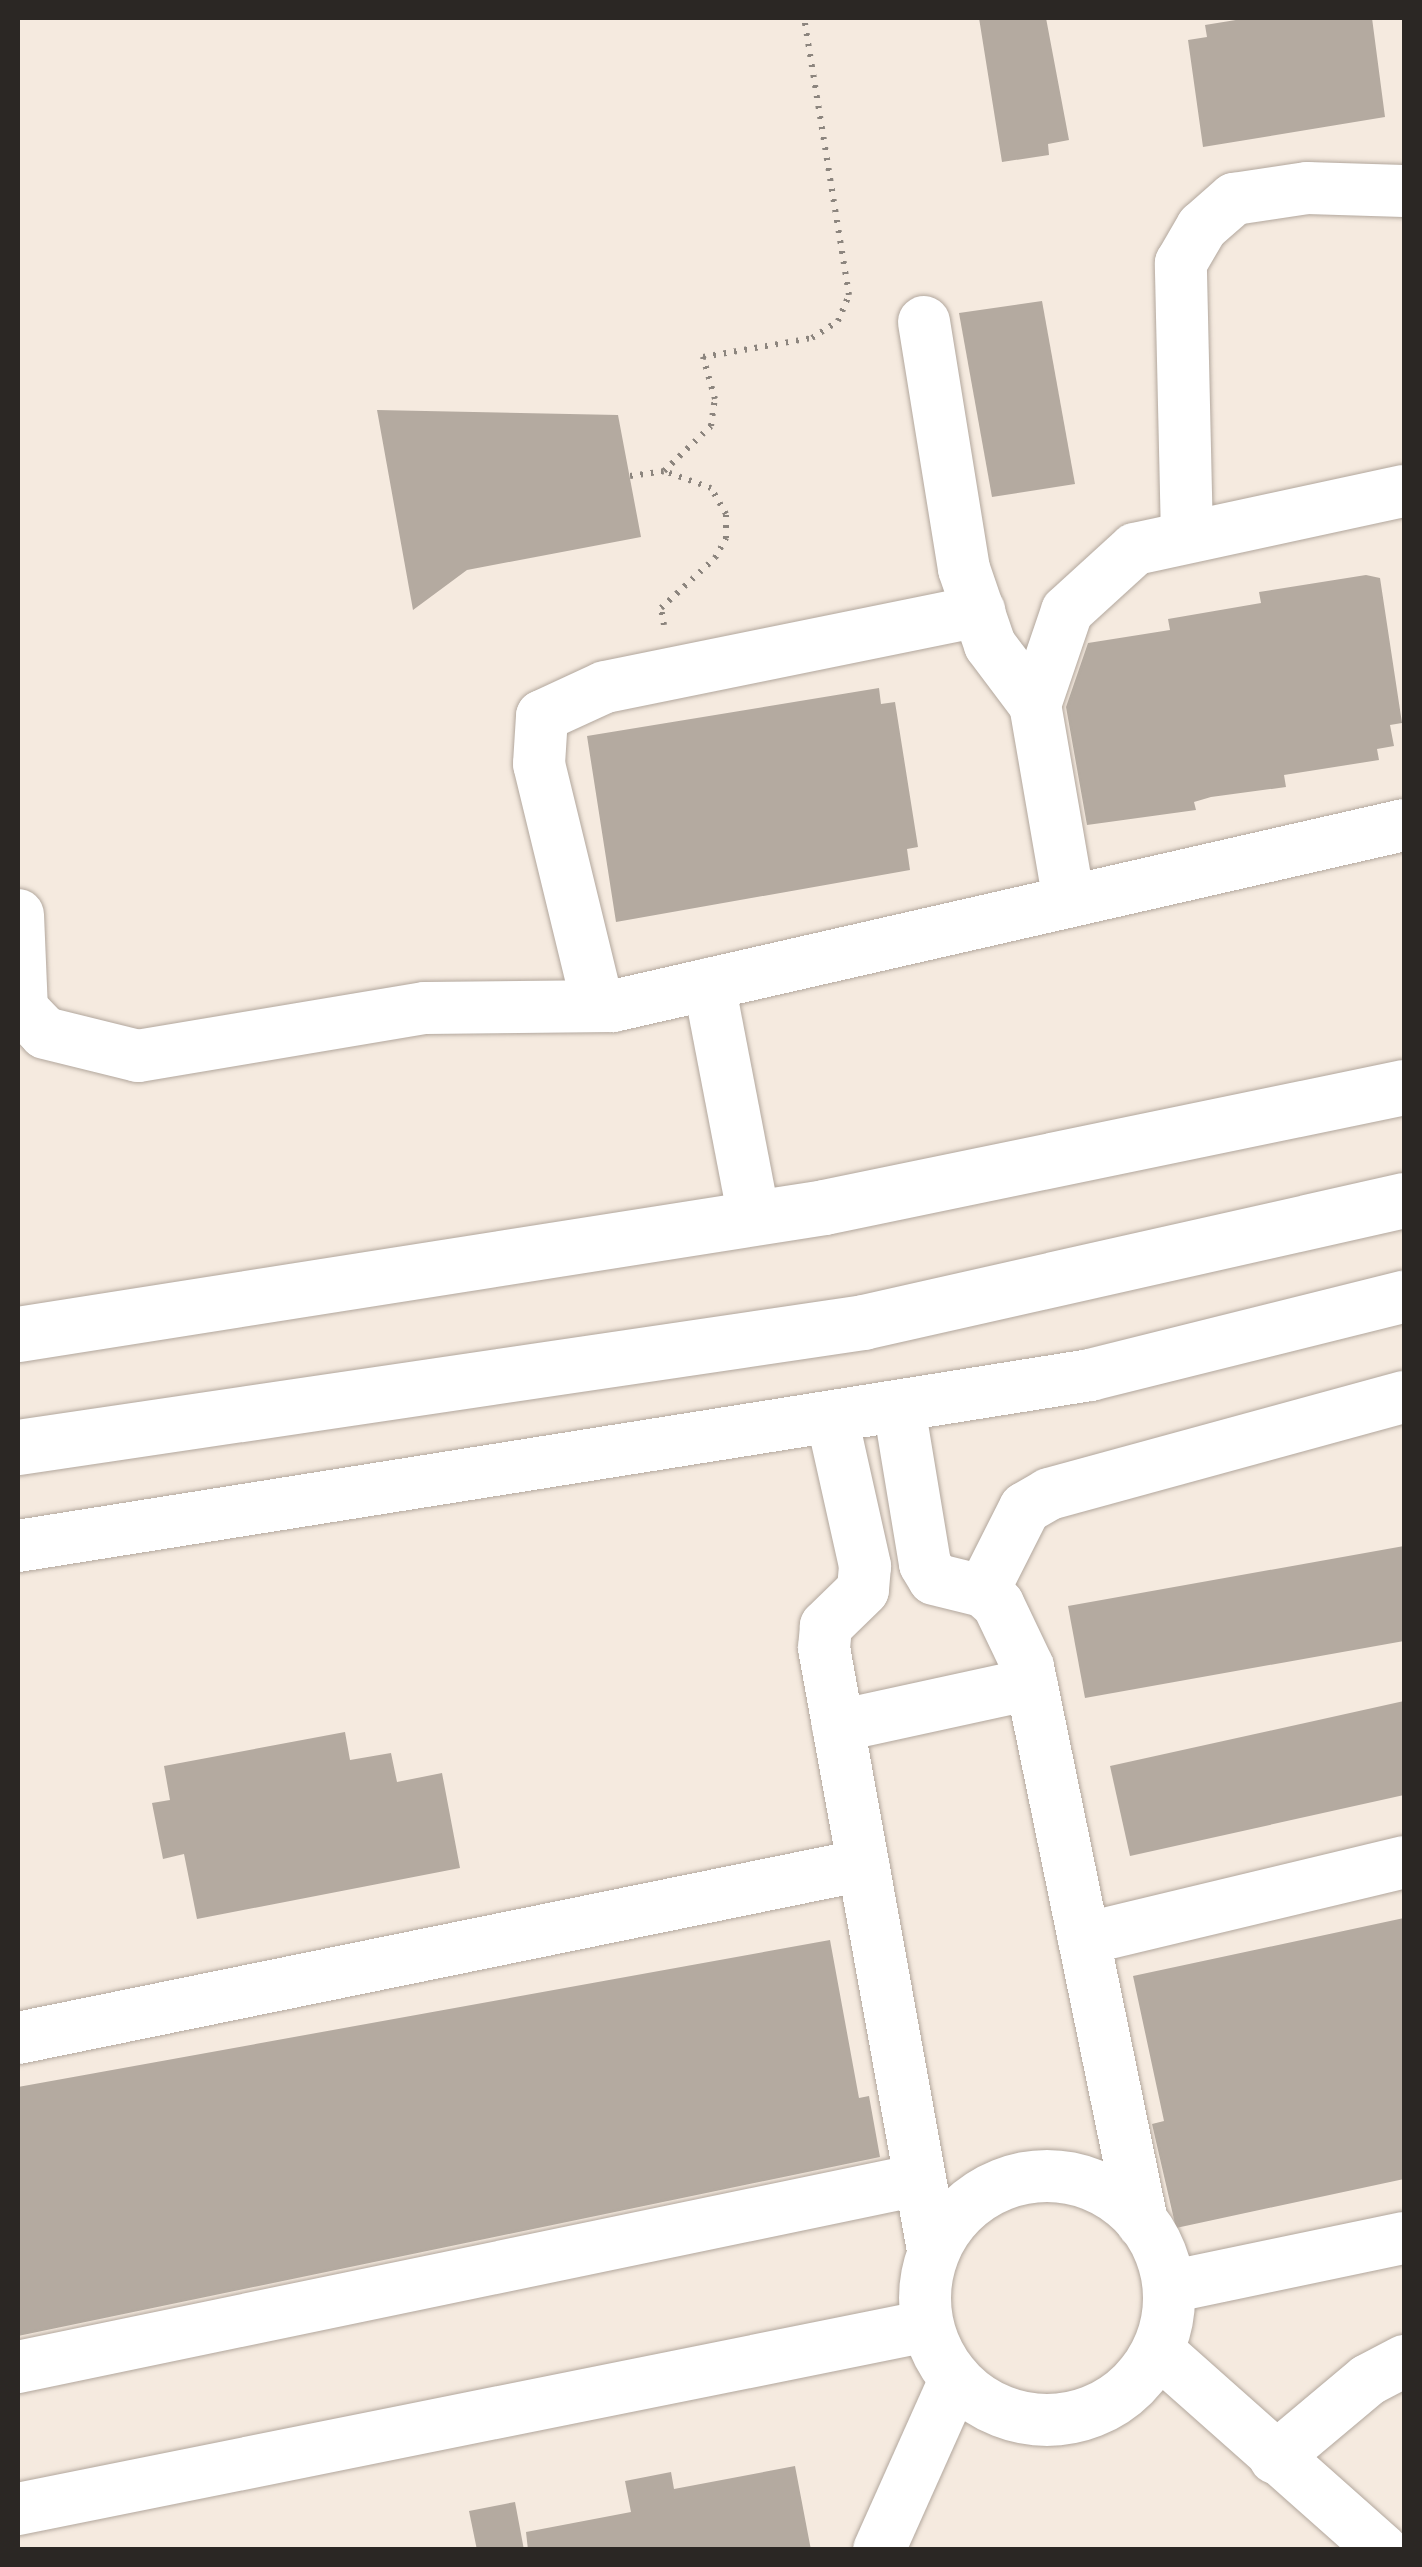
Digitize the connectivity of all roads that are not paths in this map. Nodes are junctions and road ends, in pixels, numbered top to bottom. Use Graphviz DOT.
graph roads {
  1 [pos="1404,191"];
  2 [pos="924,322"];
  3 [pos="1404,491"];
  4 [pos="1188,537"];
  5 [pos="979,611"];
  6 [pos="1036,705"];
  7 [pos="1404,826"];
  8 [pos="1069,902"];
  9 [pos="18,915"];
  10 [pos="709,984"];
  11 [pos="598,1006"];
  12 [pos="1404,1087"];
  13 [pos="1404,1200"];
  14 [pos="754,1218"];
  15 [pos="1404,1297"];
  16 [pos="18,1334"];
  17 [pos="1404,1397"];
  18 [pos="900,1407"];
  19 [pos="832,1418"];
  20 [pos="18,1448"];
  21 [pos="18,1546"];
  22 [pos="984,1591"];
  23 [pos="1031,1684"];
  24 [pos="838,1726"];
  25 [pos="1404,1862"];
  26 [pos="863,1864"];
  27 [pos="1084,1939"];
  28 [pos="18,2038"];
  29 [pos="918,2180"];
  30 [pos="1142,2222"];
  31 [pos="1404,2238"];
  32 [pos="933,2250"];
  33 [pos="1169,2287"];
  34 [pos="927,2326"];
  35 [pos="1158,2351"];
  36 [pos="1404,2362"];
  37 [pos="18,2367"];
  38 [pos="955,2380"];
  39 [pos="1275,2458"];
  40 [pos="18,2510"];
  41 [pos="879,2550"];
  42 [pos="1382,2550"];
  1 -- 4 [label="street"];
  2 -- 5 [label="street"];
  3 -- 4 [label="street"];
  4 -- 6 [label="street"];
  5 -- 6 [label="street"];
  5 -- 11 [label="street"];
  6 -- 8 [label="street"];
  7 -- 8 [label="street"];
  8 -- 10 [label="street"];
  9 -- 11 [label="street"];
  10 -- 11 [label="street"];
  10 -- 14 [label="street"];
  12 -- 14 [label="street"];
  13 -- 20 [label="street"];
  14 -- 16 [label="street"];
  15 -- 18 [label="street"];
  17 -- 22 [label="street"];
  18 -- 19 [label="street"];
  18 -- 22 [label="street"];
  19 -- 21 [label="street"];
  19 -- 24 [label="street"];
  22 -- 23 [label="street"];
  23 -- 24 [label="street"];
  23 -- 27 [label="street"];
  24 -- 26 [label="street"];
  25 -- 27 [label="street"];
  26 -- 28 [label="street"];
  26 -- 29 [label="street"];
  27 -- 30 [label="street"];
  29 -- 32 [label="street"];
  29 -- 37 [label="street"];
  30 -- 32 [label="street"];
  30 -- 33 [label="street"];
  31 -- 33 [label="street"];
  32 -- 34 [label="street"];
  33 -- 35 [label="street"];
  34 -- 38 [label="street"];
  34 -- 40 [label="street"];
  35 -- 38 [label="street"];
  35 -- 39 [label="street"];
  36 -- 39 [label="street"];
  38 -- 41 [label="street"];
  39 -- 42 [label="street"];
}
